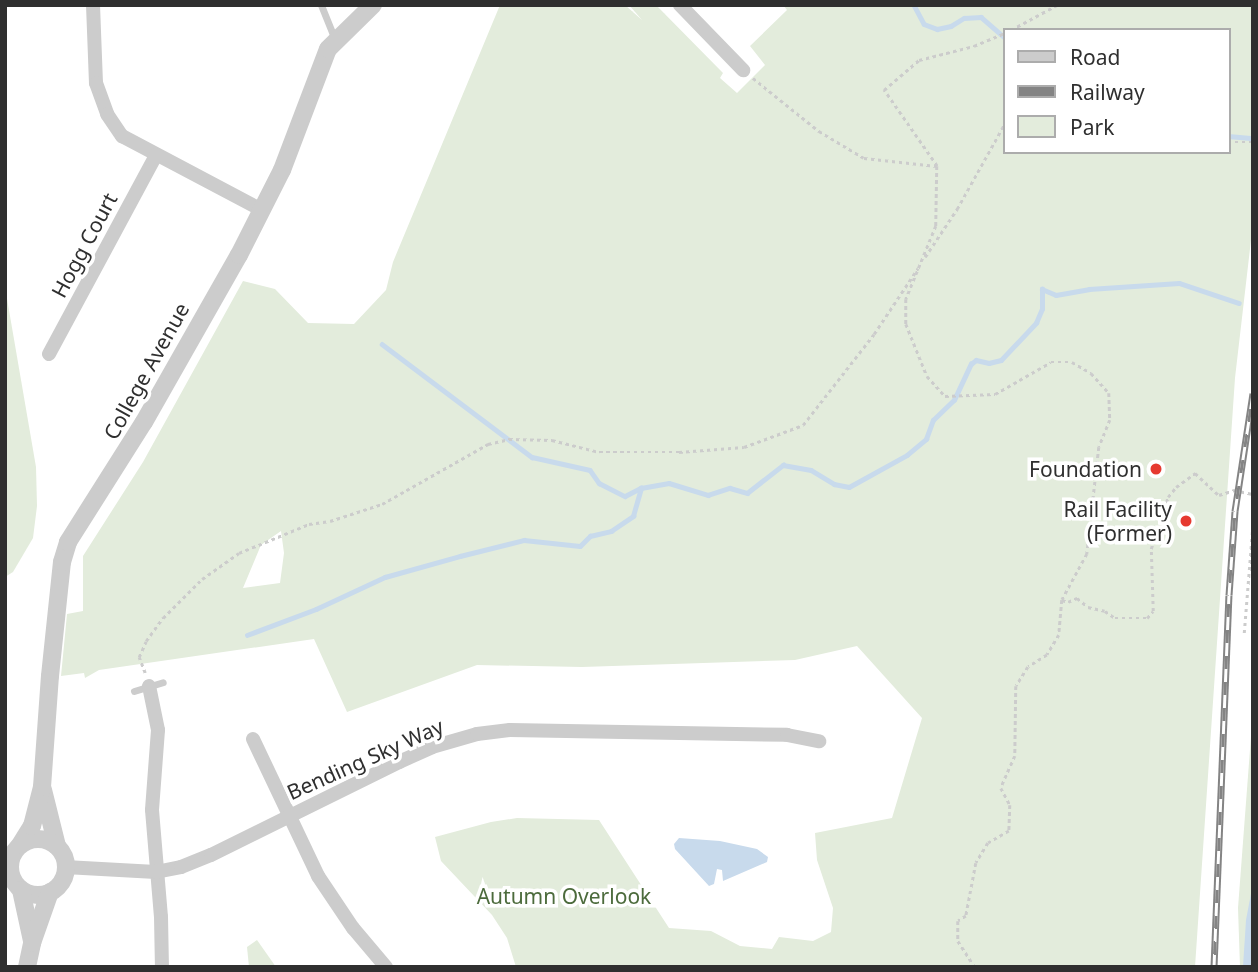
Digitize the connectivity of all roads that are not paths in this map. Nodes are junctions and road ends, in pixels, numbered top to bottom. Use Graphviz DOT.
graph roads {
  1 [pos="93,5"];
  2 [pos="321,5"];
  3 [pos="373,5"];
  4 [pos="680,5"];
  5 [pos="335,40"];
  6 [pos="743,70"];
  7 [pos="156,155"];
  8 [pos="262,210"];
  9 [pos="50,345"];
  10 [pos="156,684"];
  11 [pos="134,691"];
  12 [pos="253,739"];
  13 [pos="819,741"];
  14 [pos="42,787"];
  15 [pos="288,817"];
  16 [pos="20,845"];
  17 [pos="57,846"];
  18 [pos="8,862"];
  19 [pos="65,867"];
  20 [pos="156,872"];
  21 [pos="21,890"];
  22 [pos="50,892"];
  23 [pos="32,943"];
  24 [pos="27,967"];
  25 [pos="162,967"];
  26 [pos="386,967"];
  1 -- 7 [label="street"];
  2 -- 5 [label="lane"];
  3 -- 5 [label="street, College Avenue"];
  4 -- 6 [label="street"];
  5 -- 8 [label="street, College Avenue"];
  7 -- 8 [label="street"];
  7 -- 9 [label="street, Hogg Court"];
  8 -- 14 [label="street, College Avenue"];
  10 -- 11 [label="lane"];
  10 -- 20 [label="street"];
  12 -- 15 [label="street"];
  13 -- 15 [label="street, Bending Sky Way"];
  14 -- 16 [label="street, College Avenue"];
  14 -- 17 [label="street, College Avenue"];
  15 -- 20 [label="street, Bending Sky Way"];
  15 -- 26 [label="street"];
  16 -- 17 [label="street"];
  16 -- 18 [label="street, College Avenue"];
  17 -- 19 [label="street, College Avenue"];
  18 -- 21 [label="street, College Avenue"];
  19 -- 20 [label="street, Bending Sky Way"];
  19 -- 22 [label="street, College Avenue"];
  20 -- 25 [label="street"];
  21 -- 22 [label="street"];
  21 -- 23 [label="street, College Avenue"];
  22 -- 23 [label="street, College Avenue"];
  23 -- 24 [label="street, College Avenue"];
}
